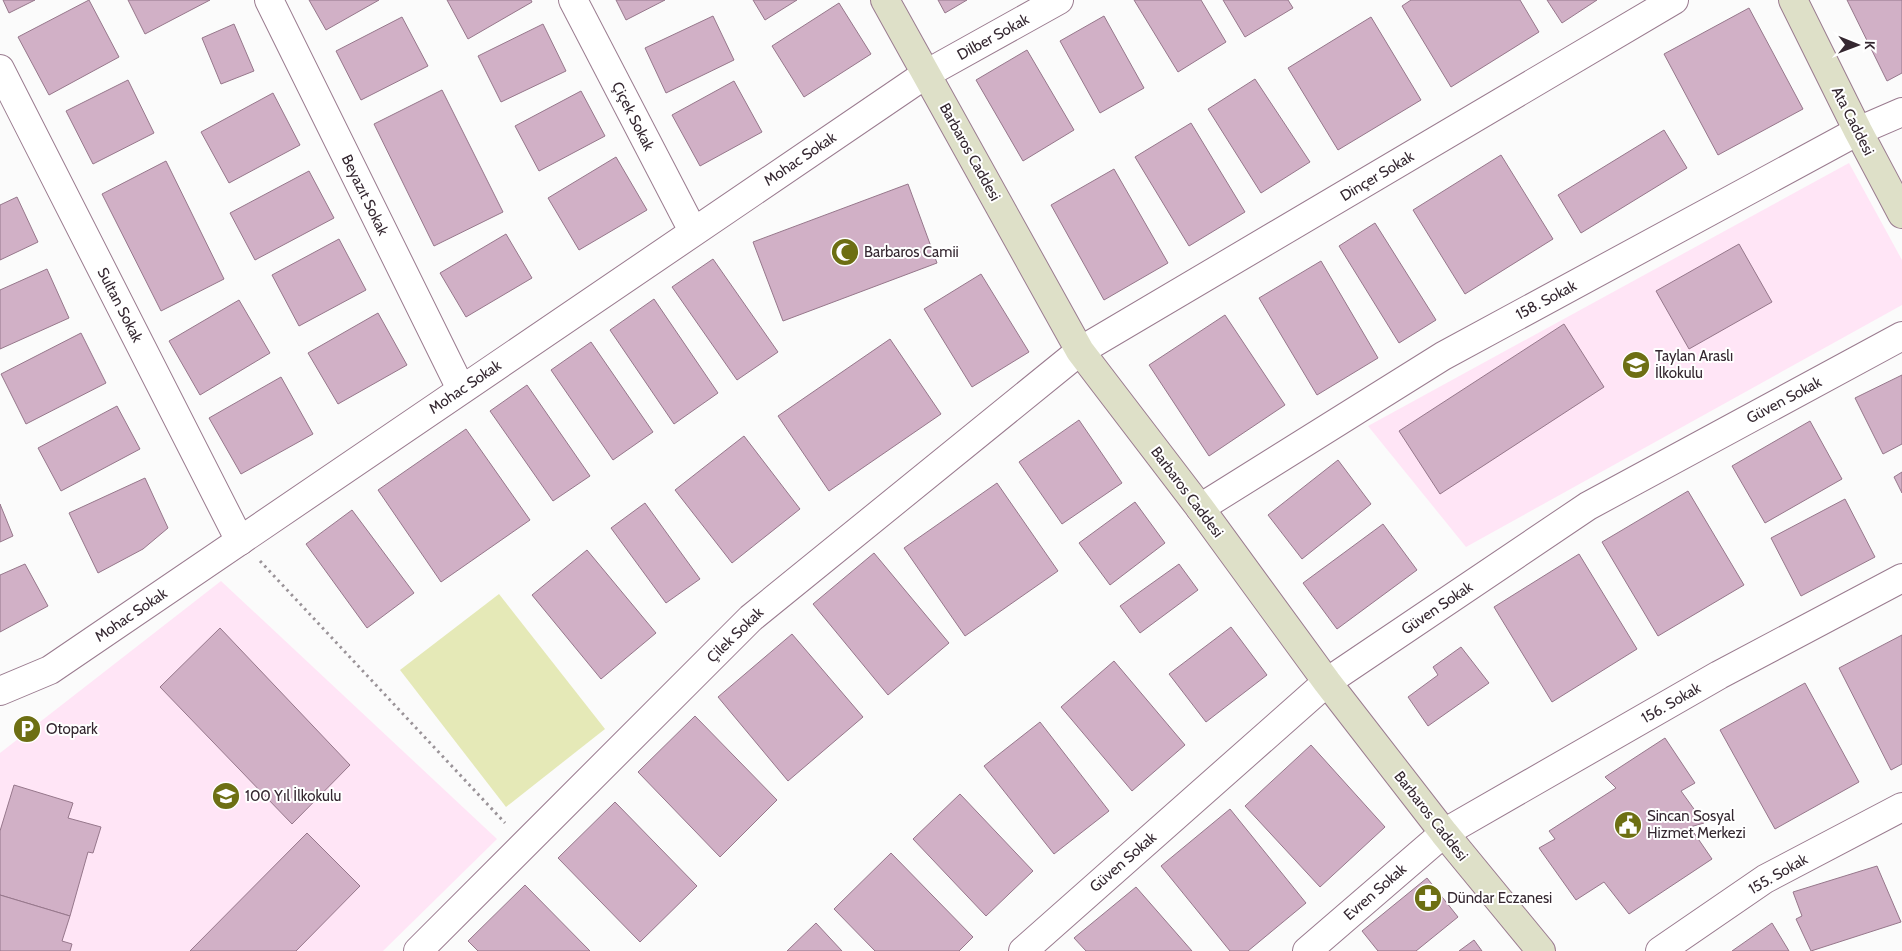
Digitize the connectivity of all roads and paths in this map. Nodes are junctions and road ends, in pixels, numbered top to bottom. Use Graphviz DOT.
graph roads {
  1 [pos="269,0"];
  2 [pos="573,0"];
  3 [pos="885,0"];
  4 [pos="1059,0"];
  5 [pos="1674,0"];
  6 [pos="1793,0"];
  7 [pos="0,69"];
  8 [pos="926,74"];
  9 [pos="1902,112"];
  10 [pos="1858,131"];
  11 [pos="1902,214"];
  12 [pos="693,231"];
  13 [pos="1902,336"];
  14 [pos="1080,351"];
  15 [pos="461,389"];
  16 [pos="1200,508"];
  17 [pos="240,541"];
  18 [pos="1902,578"];
  19 [pos="1327,682"];
  20 [pos="0,691"];
  21 [pos="1902,807"];
  22 [pos="1444,833"];
  23 [pos="524,845"];
  24 [pos="418,951"];
  25 [pos="1023,951"];
  26 [pos="1307,951"];
  27 [pos="1541,951"];
  28 [pos="1660,951"];
  1 -- 15 [label="street, Beyazıt Sokak"];
  2 -- 12 [label="street, Çiçek Sokak"];
  3 -- 8 [label="street, Barbaros Caddesi"];
  4 -- 8 [label="street, Dilber Sokak"];
  5 -- 14 [label="street, Dinçer Sokak"];
  6 -- 10 [label="street, Ata Caddesi"];
  7 -- 17 [label="street, Sultan Sokak"];
  8 -- 12 [label="street, Mohac Sokak"];
  8 -- 14 [label="street, Barbaros Caddesi"];
  9 -- 10 [label="street, 158. Sokak"];
  10 -- 11 [label="street, Ata Caddesi"];
  10 -- 16 [label="street, 158. Sokak"];
  12 -- 15 [label="street, Mohac Sokak"];
  13 -- 19 [label="street, Güven Sokak"];
  14 -- 16 [label="street, Barbaros Caddesi"];
  14 -- 23 [label="street, Çilek Sokak"];
  15 -- 17 [label="street, Mohac Sokak"];
  16 -- 19 [label="street, Barbaros Caddesi"];
  17 -- 20 [label="street, Mohac Sokak"];
  17 -- 23 [label="path"];
  18 -- 22 [label="street, 156. Sokak"];
  19 -- 22 [label="street, Barbaros Caddesi"];
  19 -- 25 [label="street, Güven Sokak"];
  21 -- 28 [label="street, 155. Sokak"];
  22 -- 26 [label="street, Evren Sokak"];
  22 -- 27 [label="street, Barbaros Caddesi"];
  23 -- 24 [label="street, Çilek Sokak"];
}
